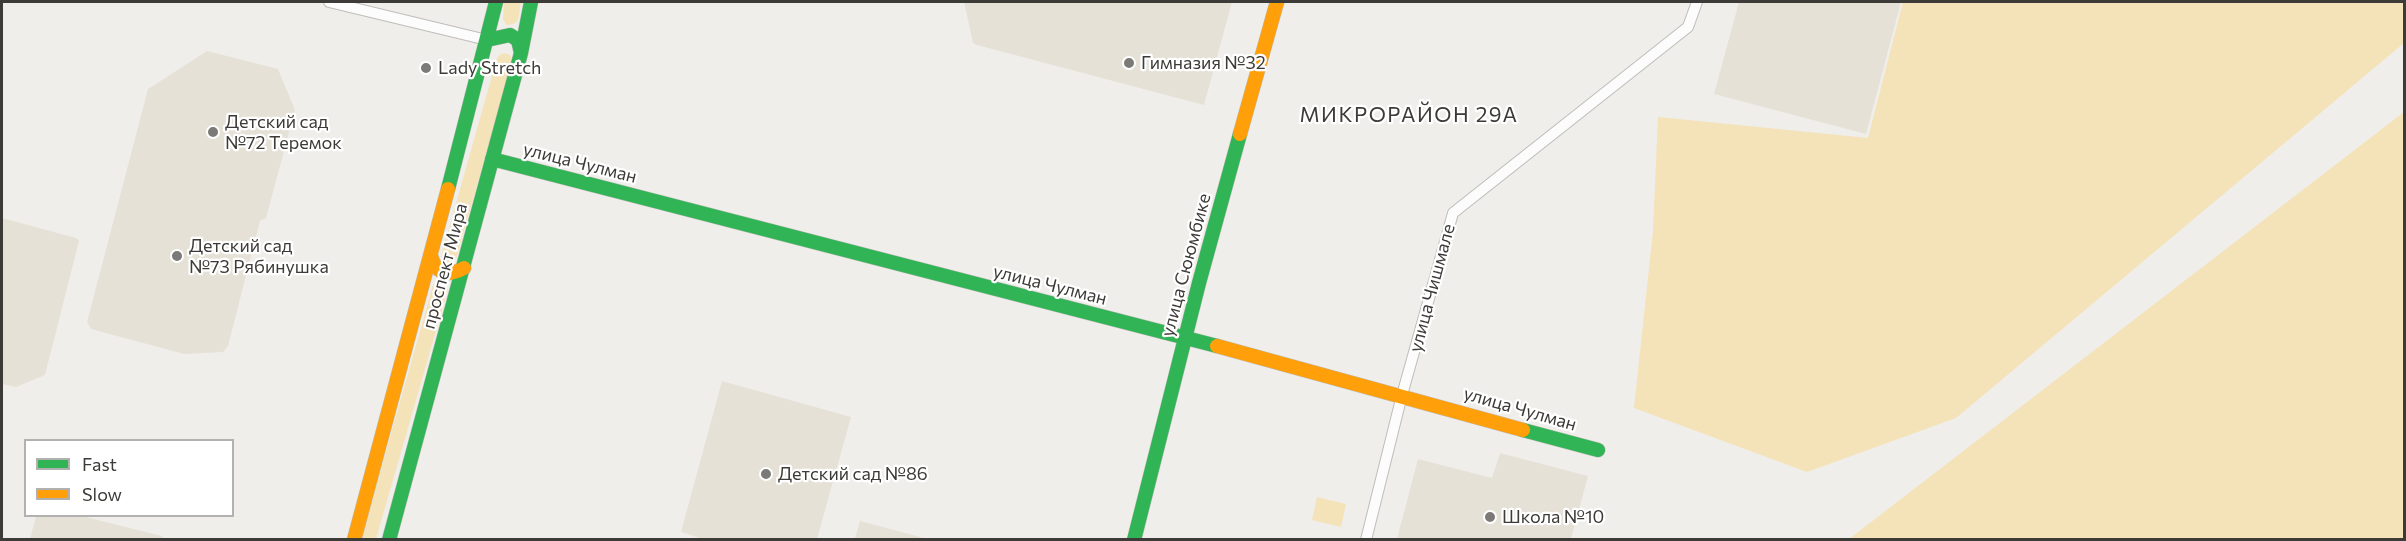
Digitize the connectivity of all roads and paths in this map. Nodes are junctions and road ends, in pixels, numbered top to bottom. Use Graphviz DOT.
graph roads {
  1 [pos="329,2"];
  2 [pos="496,2"];
  3 [pos="531,2"];
  4 [pos="1277,2"];
  5 [pos="1697,2"];
  6 [pos="487,40"];
  7 [pos="521,53"];
  8 [pos="492,159"];
  9 [pos="431,256"];
  10 [pos="464,268"];
  11 [pos="1185,338"];
  12 [pos="1402,395"];
  13 [pos="1598,450"];
  14 [pos="354,540"];
  15 [pos="389,540"];
  16 [pos="1134,540"];
  17 [pos="1365,540"];
  1 -- 6 [label="street"];
  2 -- 6 [label="street, проспект Мира"];
  3 -- 7 [label="street, проспект Мира"];
  4 -- 11 [label="street, улица Сююмбике"];
  5 -- 12 [label="street, улица Чишмале"];
  6 -- 7 [label="street"];
  6 -- 9 [label="street, проспект Мира"];
  7 -- 8 [label="street, проспект Мира"];
  8 -- 10 [label="street, проспект Мира"];
  8 -- 11 [label="street, улица Чулман"];
  9 -- 10 [label="street"];
  9 -- 14 [label="street, проспект Мира"];
  10 -- 15 [label="street, проспект Мира"];
  11 -- 12 [label="street, улица Чулман"];
  11 -- 16 [label="street, улица Сююмбике"];
  12 -- 13 [label="street, улица Чулман"];
  12 -- 17 [label="street, улица Чишмале"];
}
